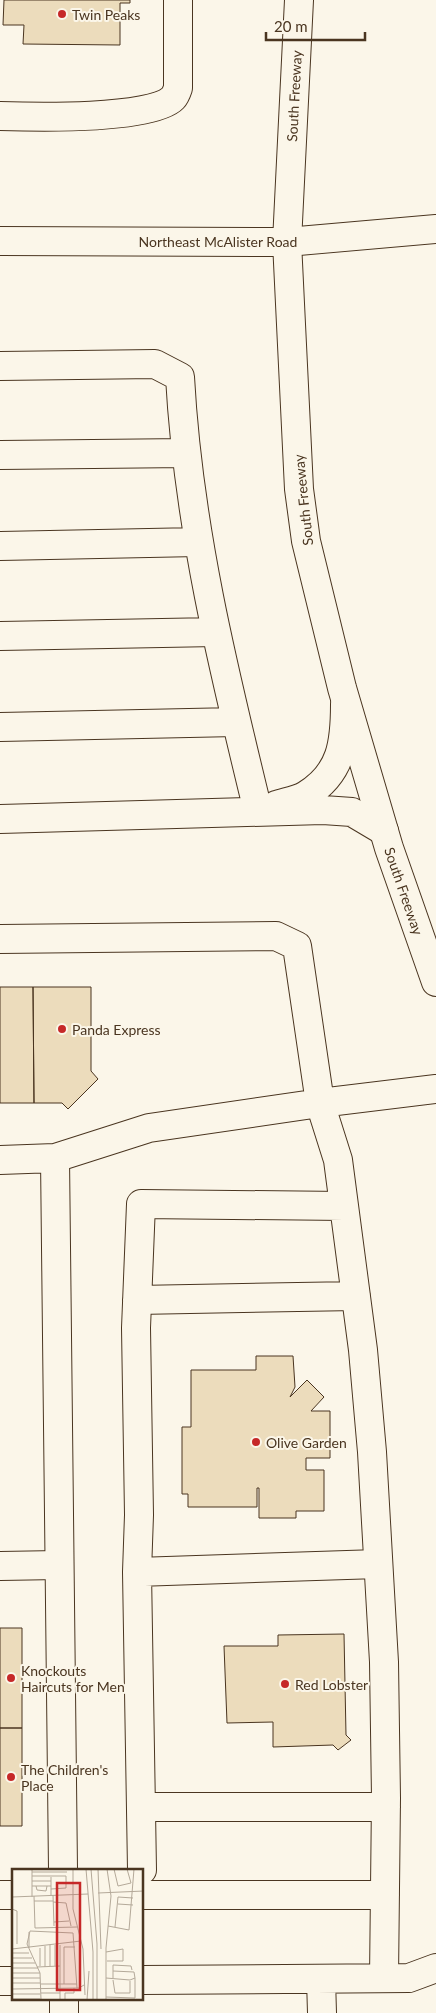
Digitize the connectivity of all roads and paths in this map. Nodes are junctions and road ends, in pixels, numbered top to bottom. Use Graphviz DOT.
graph roads {
  1 [pos="178,0"];
  2 [pos="299,0"];
  3 [pos="0,116"];
  4 [pos="436,229"];
  5 [pos="0,241"];
  6 [pos="287,242"];
  7 [pos="0,366"];
  8 [pos="186,453"];
  9 [pos="0,455"];
  10 [pos="198,542"];
  11 [pos="0,546"];
  12 [pos="216,632"];
  13 [pos="0,636"];
  14 [pos="345,698"];
  15 [pos="236,722"];
  16 [pos="0,727"];
  17 [pos="258,811"];
  18 [pos="0,819"];
  19 [pos="384,831"];
  20 [pos="0,939"];
  21 [pos="436,982"];
  22 [pos="436,1089"];
  23 [pos="320,1103"];
  24 [pos="55,1158"];
  25 [pos="0,1160"];
  26 [pos="344,1206"];
  27 [pos="356,1296"];
  28 [pos="137,1300"];
  29 [pos="378,1564"];
  30 [pos="58,1565"];
  31 [pos="0,1566"];
  32 [pos="137,1572"];
  33 [pos="142,1806"];
  34 [pos="386,1806"];
  35 [pos="63,1869"];
  36 [pos="142,1869"];
  37 [pos="144,1895"];
  38 [pos="385,1895"];
  39 [pos="436,1968"];
  40 [pos="396,1978"];
  41 [pos="321,1979"];
  42 [pos="144,1980"];
  43 [pos="436,1990"];
  44 [pos="64,2000"];
  45 [pos="64,2013"];
  46 [pos="322,2013"];
  1 -- 3 [label="main road"];
  2 -- 6 [label="main road, South Freeway"];
  4 -- 6 [label="main road, Northeast McAlister Road"];
  5 -- 6 [label="main road, Northeast McAlister Road"];
  6 -- 14 [label="main road, South Freeway"];
  7 -- 8 [label="main road"];
  8 -- 9 [label="main road"];
  8 -- 10 [label="main road"];
  10 -- 11 [label="main road"];
  10 -- 12 [label="main road"];
  12 -- 13 [label="main road"];
  12 -- 15 [label="main road"];
  14 -- 17 [label="main road"];
  14 -- 19 [label="main road, South Freeway"];
  15 -- 16 [label="main road"];
  15 -- 17 [label="main road"];
  17 -- 18 [label="main road"];
  17 -- 19 [label="main road"];
  19 -- 21 [label="main road, South Freeway"];
  20 -- 23 [label="main road"];
  22 -- 23 [label="main road"];
  23 -- 24 [label="main road"];
  23 -- 26 [label="main road"];
  24 -- 25 [label="main road"];
  24 -- 30 [label="main road"];
  26 -- 27 [label="main road"];
  26 -- 28 [label="main road"];
  27 -- 28 [label="main road"];
  27 -- 29 [label="main road"];
  28 -- 32 [label="main road"];
  29 -- 32 [label="main road"];
  29 -- 34 [label="main road"];
  30 -- 31 [label="main road"];
  30 -- 35 [label="main road"];
  32 -- 33 [label="main road"];
  33 -- 34 [label="main road"];
  33 -- 36 [label="main road"];
  34 -- 38 [label="main road"];
  37 -- 38 [label="main road"];
  38 -- 40 [label="main road"];
  39 -- 40 [label="main road"];
  40 -- 41 [label="main road"];
  40 -- 43 [label="main road"];
  41 -- 42 [label="main road"];
  41 -- 46 [label="main road"];
  44 -- 45 [label="main road"];
}
